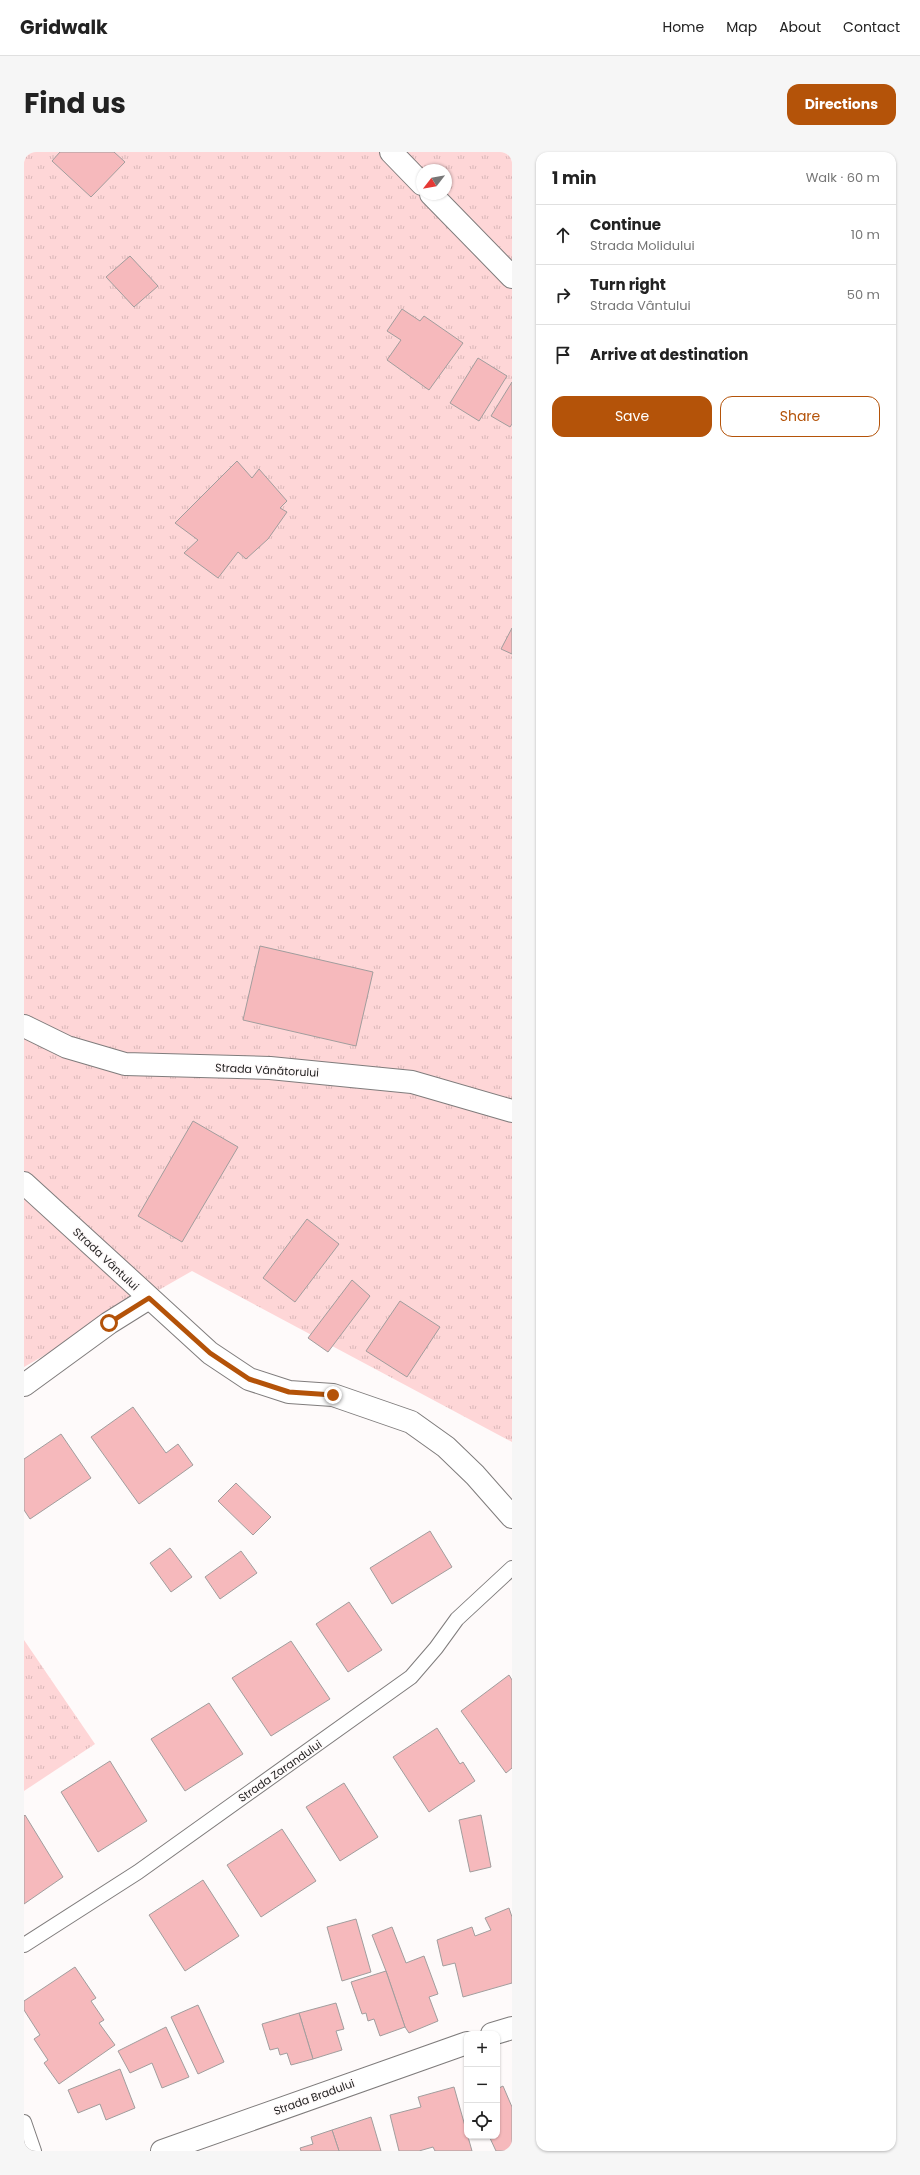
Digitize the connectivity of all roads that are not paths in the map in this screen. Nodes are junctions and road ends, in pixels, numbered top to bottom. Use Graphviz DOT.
graph roads {
  1 [pos="391,152"];
  2 [pos="416,178"];
  3 [pos="437,200"];
  4 [pos="512,277"];
  5 [pos="24,1026"];
  6 [pos="512,1112"];
  7 [pos="24,1183"];
  8 [pos="149,1298"];
  9 [pos="24,1385"];
  10 [pos="512,1517"];
  11 [pos="512,1568"];
  12 [pos="24,1945"];
  13 [pos="512,2028"];
  14 [pos="500,2032"];
  15 [pos="464,2044"];
  16 [pos="24,2122"];
  17 [pos="34,2151"];
  18 [pos="162,2151"];
  1 -- 2 [label="street"];
  3 -- 4 [label="street"];
  5 -- 6 [label="street, Strada Vânătorului"];
  7 -- 8 [label="street, Strada Vântului"];
  8 -- 9 [label="street"];
  8 -- 10 [label="street, Strada Vântului"];
  11 -- 12 [label="lane, Strada Zarandului"];
  13 -- 14 [label="street"];
  15 -- 18 [label="street, Strada Bradului"];
  16 -- 17 [label="lane"];
}
